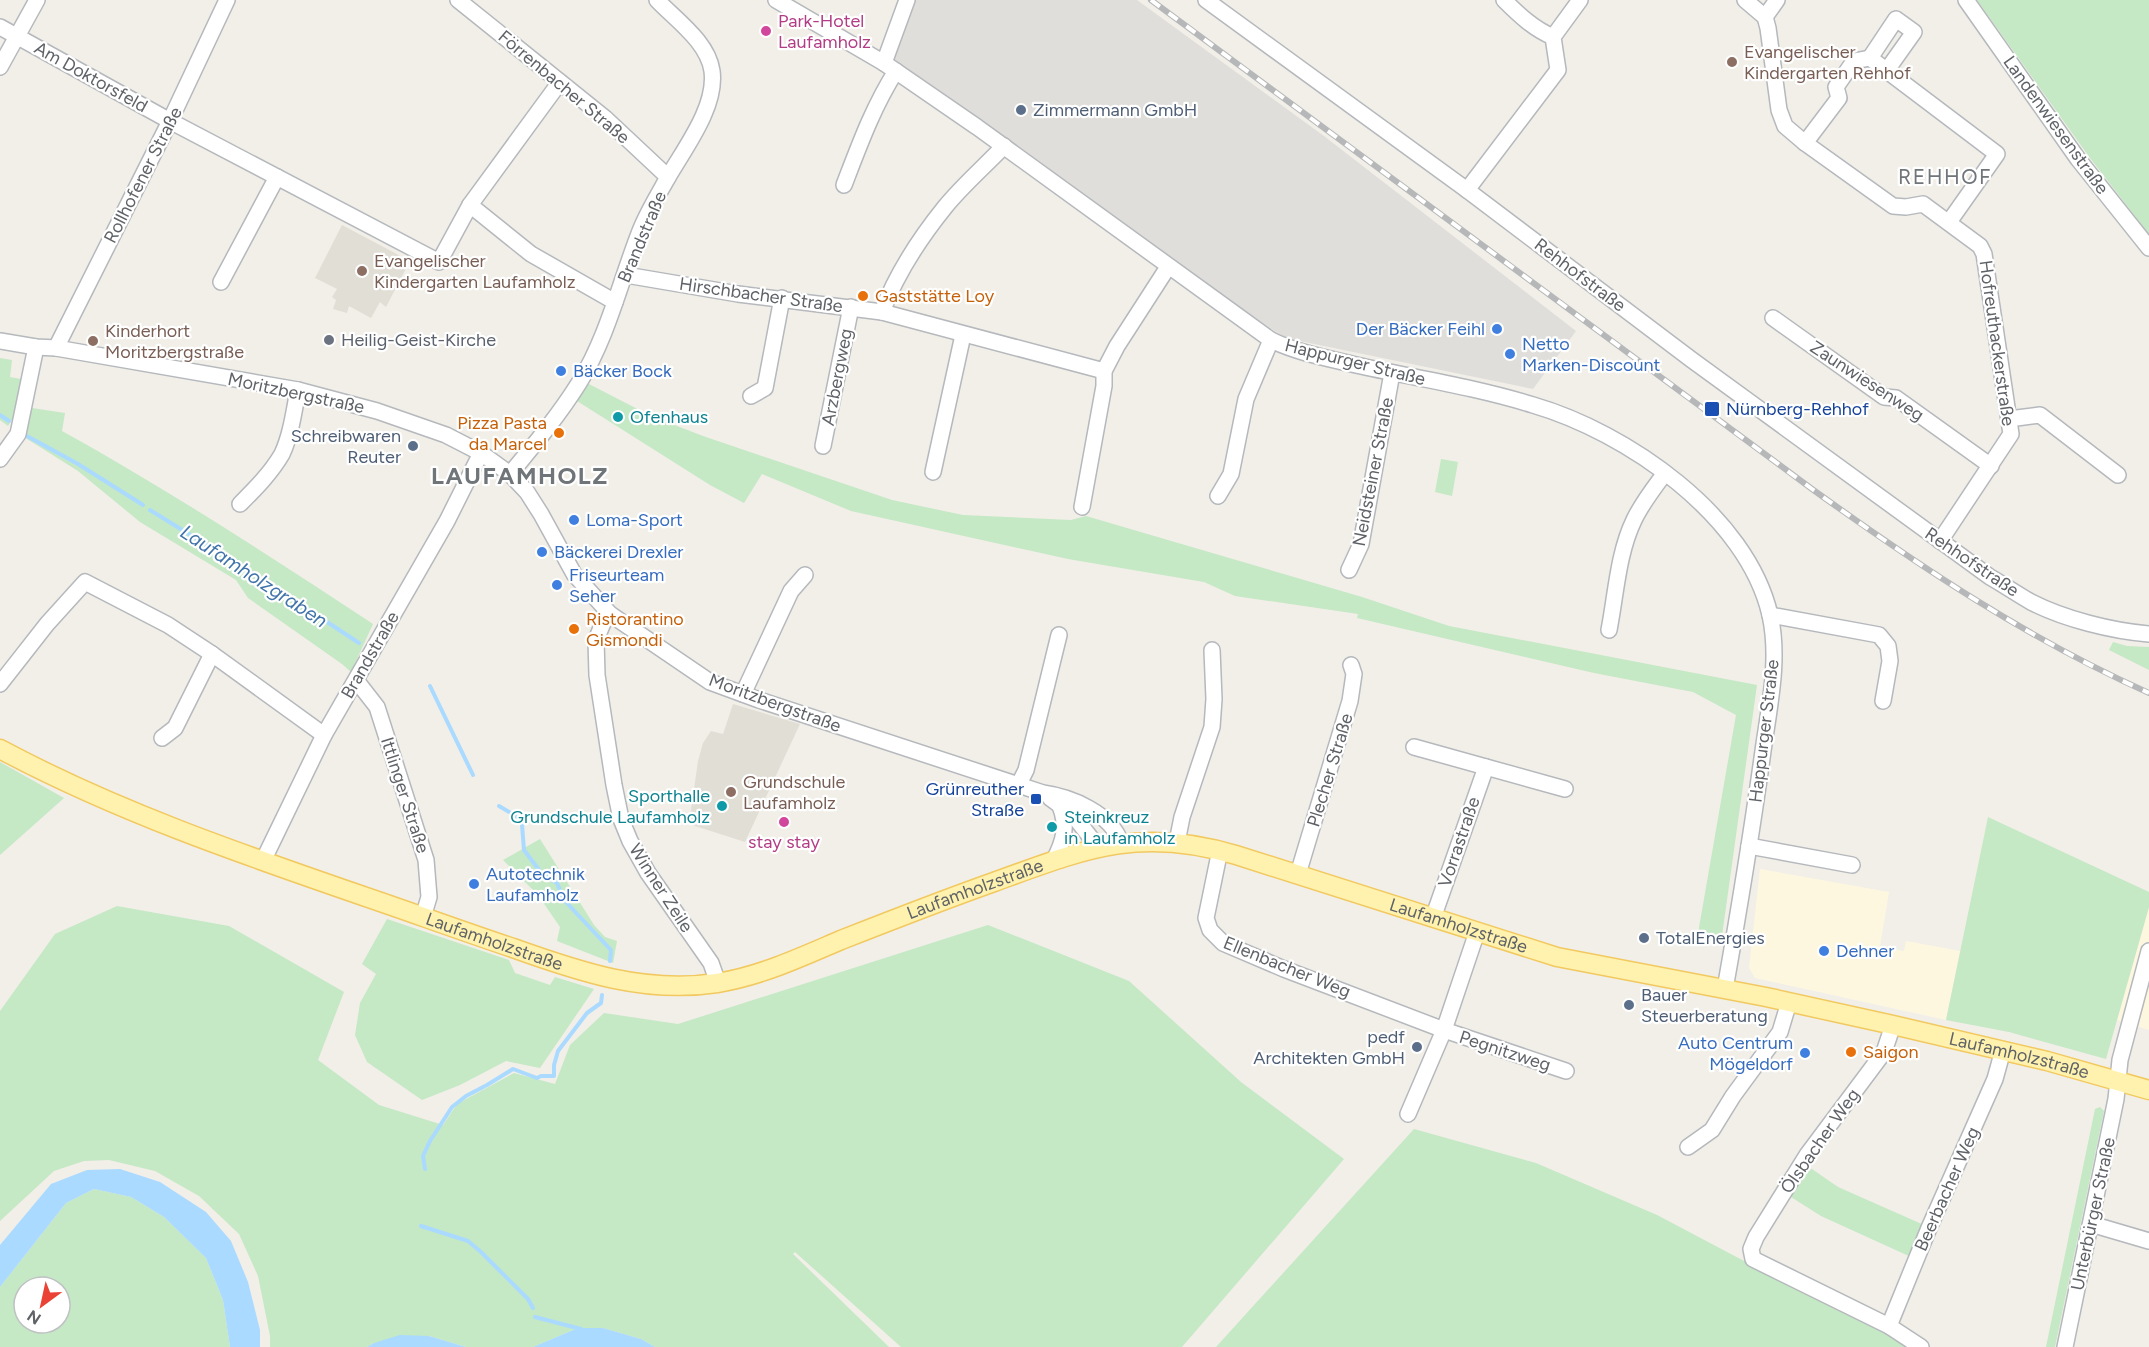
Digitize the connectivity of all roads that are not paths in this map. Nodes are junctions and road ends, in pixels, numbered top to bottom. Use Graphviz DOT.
graph roads {
  1 [pos="37,0"];
  2 [pos="227,0"];
  3 [pos="458,0"];
  4 [pos="657,0"];
  5 [pos="776,0"];
  6 [pos="907,0"];
  7 [pos="1206,0"];
  8 [pos="1504,0"];
  9 [pos="1580,0"];
  10 [pos="1745,0"];
  11 [pos="1777,0"];
  12 [pos="1966,0"];
  13 [pos="1765,17"];
  14 [pos="0,27"];
  15 [pos="17,36"];
  16 [pos="1553,37"];
  17 [pos="1870,58"];
  18 [pos="0,67"];
  19 [pos="890,67"];
  20 [pos="1887,70"];
  21 [pos="560,82"];
  22 [pos="170,122"];
  23 [pos="1805,144"];
  24 [pos="1004,147"];
  25 [pos="277,177"];
  26 [pos="668,177"];
  27 [pos="844,185"];
  28 [pos="1467,190"];
  29 [pos="470,205"];
  30 [pos="1949,222"];
  31 [pos="2149,248"];
  32 [pos="1168,267"];
  33 [pos="626,275"];
  34 [pos="222,282"];
  35 [pos="782,298"];
  36 [pos="615,302"];
  37 [pos="851,307"];
  38 [pos="882,312"];
  39 [pos="1773,318"];
  40 [pos="963,335"];
  41 [pos="1271,340"];
  42 [pos="0,341"];
  43 [pos="36,347"];
  44 [pos="56,348"];
  45 [pos="1104,371"];
  46 [pos="1392,373"];
  47 [pos="298,390"];
  48 [pos="751,396"];
  49 [pos="2008,419"];
  50 [pos="823,446"];
  51 [pos="481,453"];
  52 [pos="0,459"];
  53 [pos="1991,466"];
  54 [pos="933,472"];
  55 [pos="1665,473"];
  56 [pos="510,474"];
  57 [pos="2118,475"];
  58 [pos="1218,496"];
  59 [pos="240,504"];
  60 [pos="1082,507"];
  61 [pos="1940,541"];
  62 [pos="1349,570"];
  63 [pos="805,575"];
  64 [pos="610,614"];
  65 [pos="1770,615"];
  66 [pos="1609,630"];
  67 [pos="2149,634"];
  68 [pos="1059,635"];
  69 [pos="1212,650"];
  70 [pos="212,654"];
  71 [pos="1351,664"];
  72 [pos="356,680"];
  73 [pos="0,684"];
  74 [pos="743,694"];
  75 [pos="1883,701"];
  76 [pos="324,735"];
  77 [pos="162,738"];
  78 [pos="1414,747"];
  79 [pos="0,748"];
  80 [pos="1486,767"];
  81 [pos="1019,784"];
  82 [pos="1566,789"];
  83 [pos="1043,793"];
  84 [pos="1060,806"];
  85 [pos="1177,842"];
  86 [pos="1121,843"];
  87 [pos="1749,846"];
  88 [pos="1098,847"];
  89 [pos="1220,850"];
  90 [pos="1054,860"];
  91 [pos="263,861"];
  92 [pos="1852,865"];
  93 [pos="1298,874"];
  94 [pos="423,917"];
  95 [pos="1433,918"];
  96 [pos="1477,932"];
  97 [pos="2149,951"];
  98 [pos="718,982"];
  99 [pos="1725,989"];
  100 [pos="1789,1002"];
  101 [pos="1893,1025"];
  102 [pos="1444,1030"];
  103 [pos="2003,1050"];
  104 [pos="1566,1071"];
  105 [pos="2117,1080"];
  106 [pos="2149,1090"];
  107 [pos="1408,1114"];
  108 [pos="1688,1147"];
  109 [pos="2091,1224"];
  110 [pos="2149,1241"];
  111 [pos="1889,1326"];
  112 [pos="1922,1347"];
  113 [pos="2065,1347"];
  1 -- 15 [label="street"];
  2 -- 22 [label="street, Rollhofener Straße"];
  3 -- 21 [label="street, Förrenbacher Straße"];
  4 -- 26 [label="street, Brandstraße"];
  5 -- 19 [label="street, Happurger Straße"];
  6 -- 19 [label="street"];
  7 -- 28 [label="street, Rehhofstraße"];
  8 -- 16 [label="street"];
  9 -- 16 [label="street"];
  10 -- 13 [label="street"];
  11 -- 13 [label="street"];
  12 -- 31 [label="street, Landenwiesenstraße"];
  13 -- 23 [label="street, Hofreuthackerstraße"];
  14 -- 15 [label="street, Am Doktorsfeld"];
  15 -- 18 [label="street"];
  15 -- 22 [label="street, Am Doktorsfeld"];
  16 -- 28 [label="street"];
  17 -- 20 [label="street"];
  17 -- 20 [label="street"];
  17 -- 23 [label="street"];
  19 -- 24 [label="street, Happurger Straße"];
  19 -- 27 [label="street"];
  20 -- 30 [label="street"];
  21 -- 26 [label="street, Förrenbacher Straße"];
  21 -- 29 [label="street"];
  22 -- 25 [label="street, Am Doktorsfeld"];
  22 -- 44 [label="street, Rollhofener Straße"];
  23 -- 30 [label="street, Hofreuthackerstraße"];
  24 -- 32 [label="street, Happurger Straße"];
  24 -- 38 [label="street"];
  25 -- 29 [label="street, Am Doktorsfeld"];
  25 -- 34 [label="street"];
  26 -- 33 [label="street, Brandstraße"];
  28 -- 61 [label="street, Rehhofstraße"];
  29 -- 36 [label="street"];
  30 -- 49 [label="street, Hofreuthackerstraße"];
  32 -- 41 [label="street, Happurger Straße"];
  32 -- 45 [label="street"];
  33 -- 35 [label="street, Hirschbacher Straße"];
  33 -- 36 [label="street, Brandstraße"];
  35 -- 37 [label="street, Hirschbacher Straße"];
  35 -- 48 [label="street"];
  36 -- 56 [label="street, Brandstraße"];
  37 -- 38 [label="street, Hirschbacher Straße"];
  37 -- 50 [label="street, Arzbergweg"];
  38 -- 40 [label="street, Hirschbacher Straße"];
  39 -- 53 [label="street, Zaunwiesenweg"];
  40 -- 45 [label="street, Hirschbacher Straße"];
  40 -- 54 [label="street"];
  41 -- 46 [label="street, Happurger Straße"];
  41 -- 58 [label="street"];
  42 -- 43 [label="street, Moritzbergstraße"];
  43 -- 44 [label="street, Moritzbergstraße"];
  43 -- 52 [label="street"];
  44 -- 47 [label="street, Moritzbergstraße"];
  45 -- 60 [label="street"];
  46 -- 55 [label="street, Happurger Straße"];
  46 -- 62 [label="street, Neidsteiner Straße"];
  47 -- 51 [label="street, Moritzbergstraße"];
  47 -- 59 [label="street"];
  49 -- 53 [label="street, Hofreuthackerstraße"];
  49 -- 57 [label="street"];
  51 -- 56 [label="street, Moritzbergstraße"];
  51 -- 72 [label="street, Brandstraße"];
  53 -- 61 [label="street, Hofreuthackerstraße"];
  55 -- 65 [label="street, Happurger Straße"];
  55 -- 66 [label="street"];
  56 -- 64 [label="street, Moritzbergstraße"];
  61 -- 67 [label="street, Rehhofstraße"];
  63 -- 74 [label="street"];
  64 -- 74 [label="street, Moritzbergstraße"];
  64 -- 98 [label="street, Winner Zeile"];
  65 -- 75 [label="street"];
  65 -- 87 [label="street, Happurger Straße"];
  68 -- 81 [label="street"];
  69 -- 85 [label="street"];
  70 -- 73 [label="street"];
  70 -- 76 [label="street"];
  70 -- 77 [label="street"];
  71 -- 93 [label="street, Plecher Straße"];
  72 -- 76 [label="street, Brandstraße"];
  72 -- 94 [label="street, Ittlinger Straße"];
  74 -- 81 [label="street, Moritzbergstraße"];
  76 -- 91 [label="street, Brandstraße"];
  78 -- 80 [label="street"];
  79 -- 91 [label="main road, Laufamholzstraße"];
  80 -- 82 [label="street"];
  80 -- 95 [label="street, Vorrastraße"];
  81 -- 83 [label="street, Moritzbergstraße"];
  83 -- 84 [label="street, Moritzbergstraße"];
  83 -- 86 [label="street, Moritzbergstraße"];
  84 -- 88 [label="street, Moritzbergstraße"];
  84 -- 90 [label="street"];
  85 -- 86 [label="main road, Laufamholzstraße"];
  85 -- 89 [label="main road, Laufamholzstraße"];
  86 -- 88 [label="main road, Laufamholzstraße"];
  87 -- 92 [label="street"];
  87 -- 99 [label="street, Happurger Straße"];
  88 -- 90 [label="main road, Laufamholzstraße"];
  89 -- 93 [label="main road, Laufamholzstraße"];
  89 -- 102 [label="street, Ellenbacher Weg"];
  90 -- 98 [label="main road, Laufamholzstraße"];
  91 -- 94 [label="main road, Laufamholzstraße"];
  93 -- 95 [label="main road, Laufamholzstraße"];
  94 -- 98 [label="main road, Laufamholzstraße"];
  95 -- 96 [label="main road, Laufamholzstraße"];
  96 -- 99 [label="main road, Laufamholzstraße"];
  96 -- 102 [label="street, Pegnitzweg"];
  97 -- 105 [label="street, Unterbürger Straße"];
  99 -- 100 [label="main road, Laufamholzstraße"];
  100 -- 101 [label="main road, Laufamholzstraße"];
  100 -- 108 [label="street"];
  101 -- 103 [label="main road, Laufamholzstraße"];
  101 -- 111 [label="street, Ölsbacher Weg"];
  102 -- 104 [label="street, Pegnitzweg"];
  102 -- 107 [label="street, Pegnitzweg"];
  103 -- 105 [label="main road, Laufamholzstraße"];
  103 -- 111 [label="street, Beerbacher Weg"];
  105 -- 106 [label="main road, Laufamholzstraße"];
  105 -- 109 [label="street, Unterbürger Straße"];
  109 -- 110 [label="street"];
  109 -- 113 [label="street, Unterbürger Straße"];
  111 -- 112 [label="street"];
}
